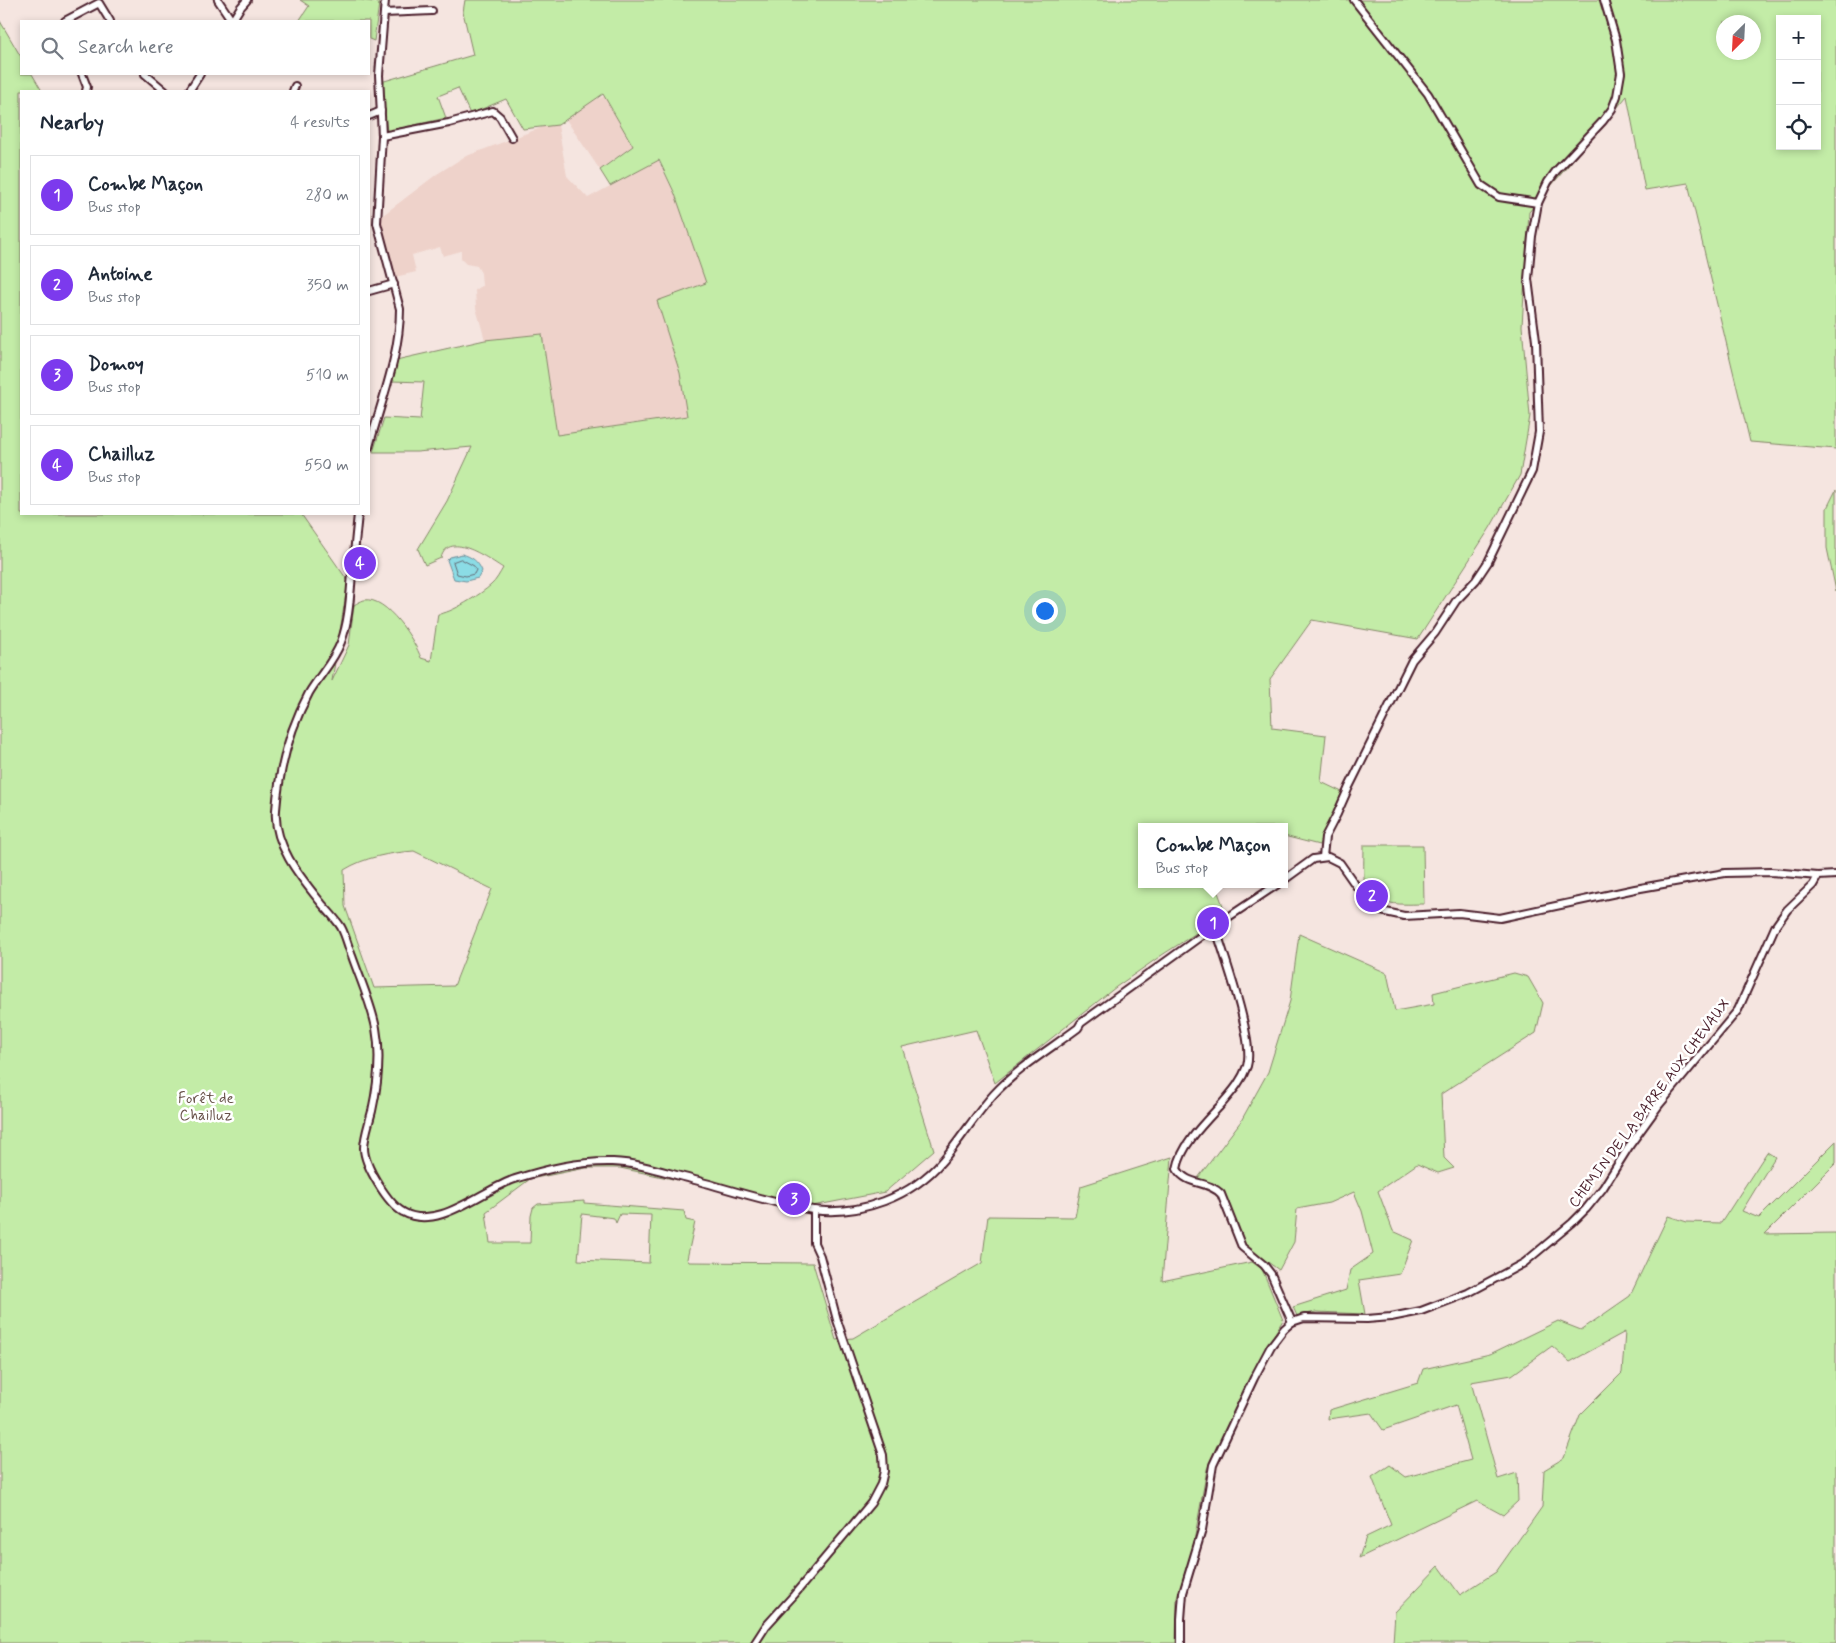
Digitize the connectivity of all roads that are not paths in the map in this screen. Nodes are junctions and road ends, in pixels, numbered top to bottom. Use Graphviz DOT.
graph roads {
  1 [pos="218,0"];
  2 [pos="247,0"];
  3 [pos="385,0"];
  4 [pos="1354,0"];
  5 [pos="1604,0"];
  6 [pos="432,11"];
  7 [pos="384,13"];
  8 [pos="67,20"];
  9 [pos="109,20"];
  10 [pos="231,20"];
  11 [pos="233,20"];
  12 [pos="82,75"];
  13 [pos="146,75"];
  14 [pos="199,75"];
  15 [pos="86,90"];
  16 [pos="164,90"];
  17 [pos="190,90"];
  18 [pos="381,111"];
  19 [pos="370,116"];
  20 [pos="382,136"];
  21 [pos="512,138"];
  22 [pos="1538,202"];
  23 [pos="394,284"];
  24 [pos="370,291"];
  25 [pos="370,442"];
  26 [pos="358,515"];
  27 [pos="1323,857"];
  28 [pos="1836,875"];
  29 [pos="1818,876"];
  30 [pos="1288,877"];
  31 [pos="1272,888"];
  32 [pos="1215,926"];
  33 [pos="814,1210"];
  34 [pos="1292,1322"];
  35 [pos="755,1643"];
  36 [pos="1181,1643"];
  1 -- 10 [label="street"];
  2 -- 11 [label="street"];
  3 -- 7 [label="street"];
  4 -- 22 [label="street"];
  5 -- 22 [label="street"];
  6 -- 7 [label="street"];
  7 -- 18 [label="street"];
  8 -- 9 [label="street"];
  12 -- 15 [label="street"];
  13 -- 16 [label="street"];
  14 -- 17 [label="street"];
  18 -- 19 [label="street"];
  18 -- 20 [label="street"];
  20 -- 21 [label="street"];
  20 -- 23 [label="street"];
  22 -- 27 [label="street"];
  23 -- 24 [label="street"];
  23 -- 25 [label="street"];
  26 -- 33 [label="street"];
  27 -- 29 [label="street"];
  27 -- 30 [label="street"];
  28 -- 29 [label="street"];
  29 -- 34 [label="street, CHEMIN DE LA BARRE AUX CHEVAUX"];
  31 -- 32 [label="street"];
  32 -- 33 [label="street"];
  32 -- 34 [label="street"];
  33 -- 35 [label="street"];
  34 -- 36 [label="street"];
}
